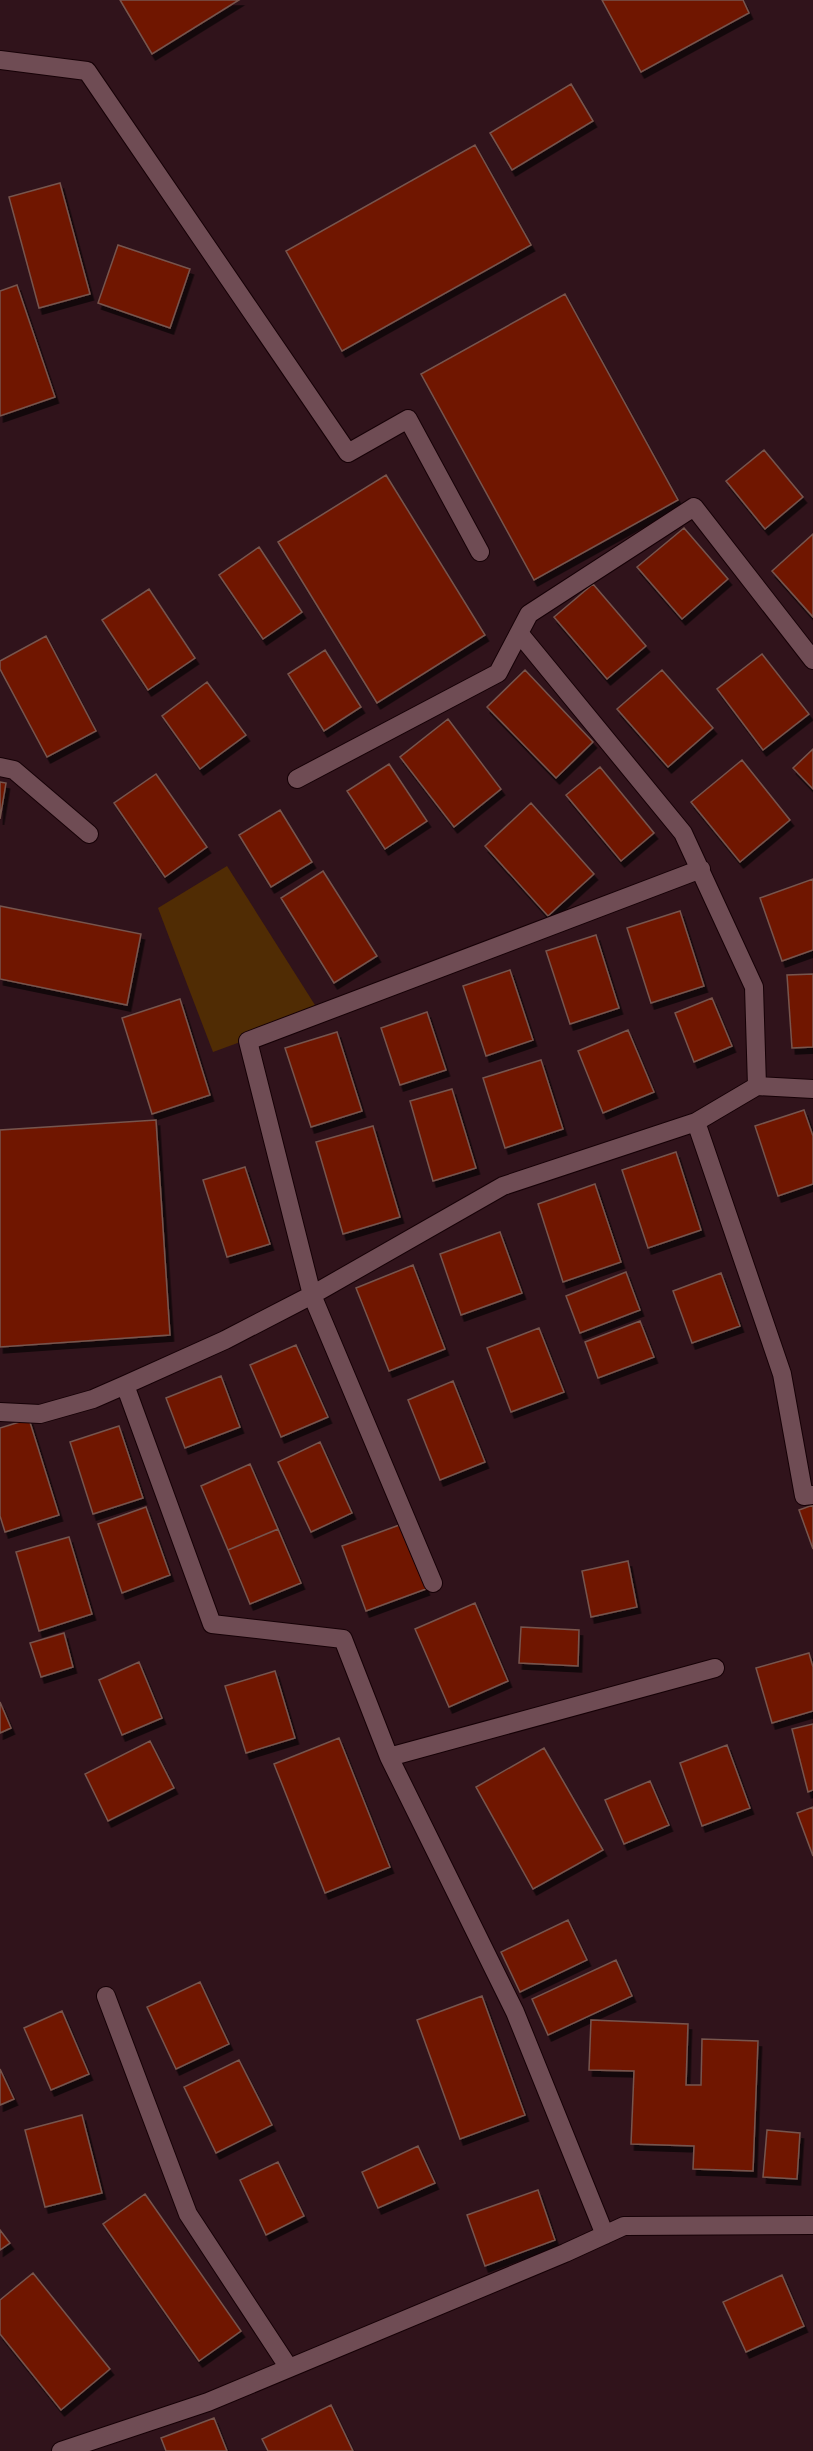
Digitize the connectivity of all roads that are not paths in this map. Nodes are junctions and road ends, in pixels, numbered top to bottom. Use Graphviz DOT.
graph roads {
  1 [pos="0,60"];
  2 [pos="480,552"];
  3 [pos="519,633"];
  4 [pos="813,660"];
  5 [pos="0,766"];
  6 [pos="297,779"];
  7 [pos="89,834"];
  8 [pos="701,870"];
  9 [pos="757,1086"];
  10 [pos="813,1089"];
  11 [pos="696,1122"];
  12 [pos="312,1295"];
  13 [pos="125,1385"];
  14 [pos="0,1412"];
  15 [pos="813,1495"];
  16 [pos="433,1583"];
  17 [pos="716,1668"];
  18 [pos="389,1757"];
  19 [pos="106,1996"];
  20 [pos="813,2225"];
  21 [pos="605,2235"];
  22 [pos="289,2368"];
  23 [pos="61,2451"];
  1 -- 2 [label="street"];
  3 -- 4 [label="street"];
  3 -- 6 [label="street"];
  3 -- 8 [label="street"];
  5 -- 7 [label="street"];
  8 -- 9 [label="street"];
  8 -- 12 [label="street"];
  9 -- 10 [label="street"];
  9 -- 11 [label="street"];
  11 -- 12 [label="street"];
  11 -- 15 [label="street"];
  12 -- 13 [label="street"];
  12 -- 16 [label="street"];
  13 -- 14 [label="street"];
  13 -- 18 [label="street"];
  17 -- 18 [label="street"];
  18 -- 21 [label="street"];
  19 -- 22 [label="street"];
  20 -- 21 [label="street"];
  21 -- 22 [label="street"];
  22 -- 23 [label="street"];
}
